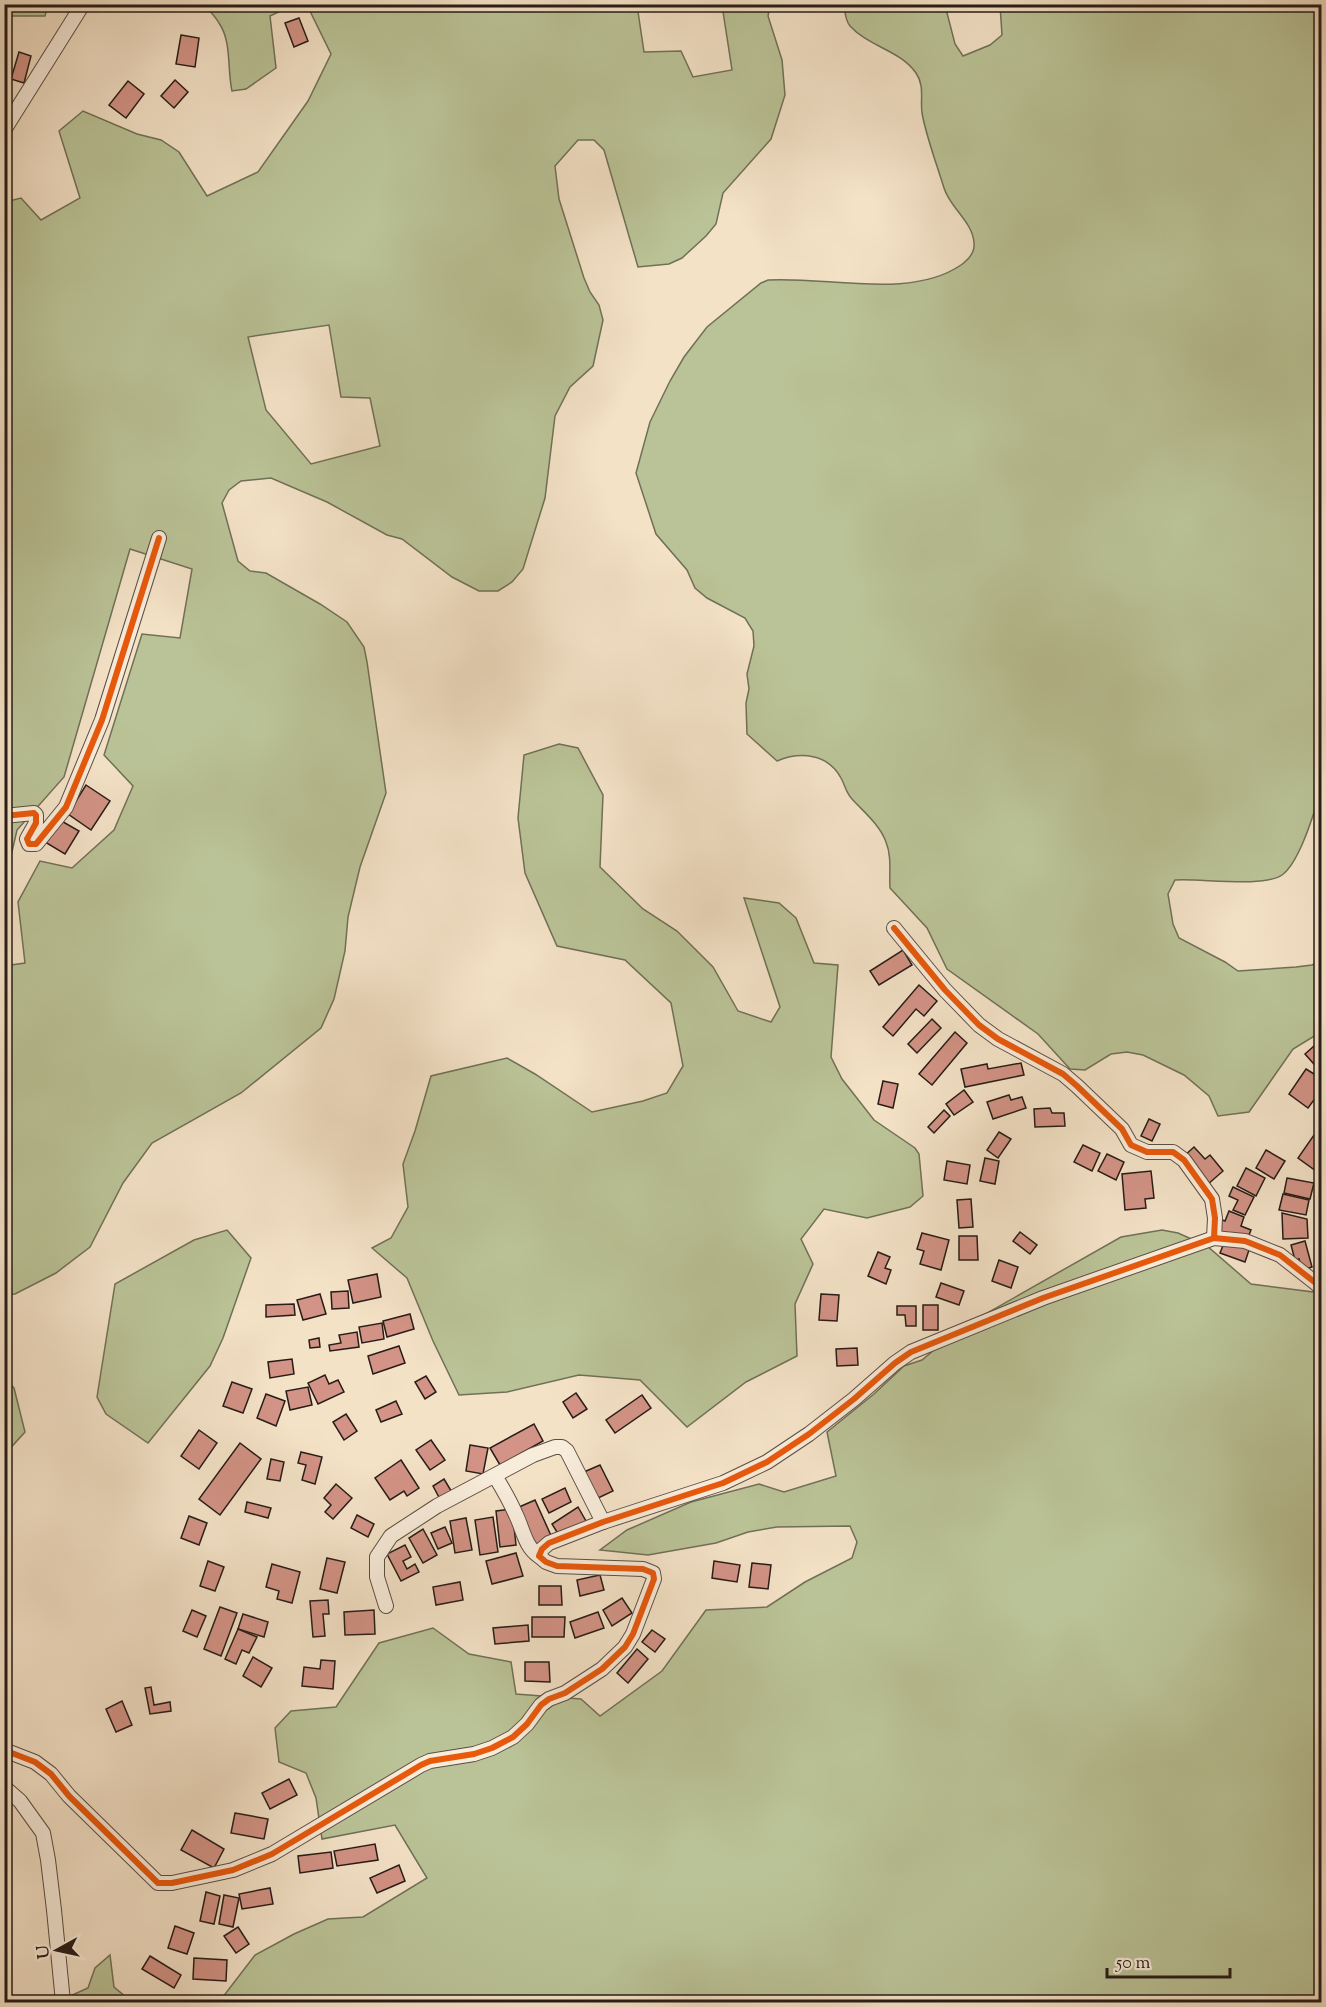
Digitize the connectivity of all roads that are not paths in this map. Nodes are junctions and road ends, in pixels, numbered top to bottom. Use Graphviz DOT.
graph roads {
  1 [pos="83,4"];
  2 [pos="4,130"];
  3 [pos="159,538"];
  4 [pos="4,816"];
  5 [pos="894,928"];
  6 [pos="1214,1238"];
  7 [pos="1322,1288"];
  8 [pos="495,1476"];
  9 [pos="603,1522"];
  10 [pos="539,1556"];
  11 [pos="386,1606"];
  12 [pos="4,1750"];
  13 [pos="4,1787"];
  14 [pos="63,2002"];
  1 -- 2 [label="street"];
  3 -- 4 [label="street"];
  5 -- 6 [label="street"];
  6 -- 7 [label="street"];
  6 -- 9 [label="street"];
  8 -- 9 [label="street"];
  8 -- 10 [label="street"];
  8 -- 11 [label="street"];
  9 -- 10 [label="street"];
  10 -- 12 [label="street"];
  13 -- 14 [label="street"];
}
